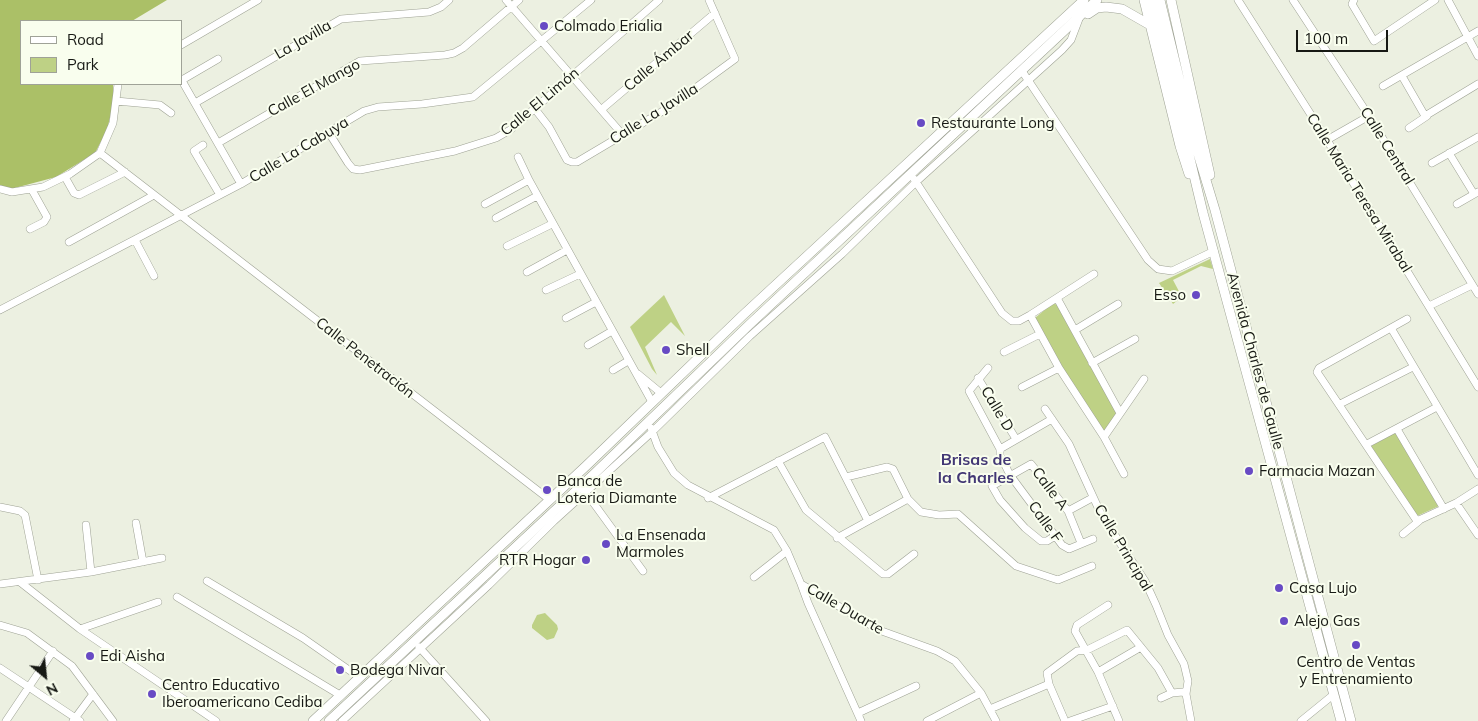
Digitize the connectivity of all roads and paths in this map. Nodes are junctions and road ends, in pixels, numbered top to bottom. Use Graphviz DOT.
graph roads {
  1 [pos="258,0"];
  2 [pos="449,0"];
  3 [pos="519,0"];
  4 [pos="590,0"];
  5 [pos="659,0"];
  6 [pos="709,0"];
  7 [pos="1084,0"];
  8 [pos="1097,0"];
  9 [pos="1144,0"];
  10 [pos="1152,0"];
  11 [pos="1160,0"];
  12 [pos="1238,0"];
  13 [pos="1293,0"];
  14 [pos="1353,0"];
  15 [pos="1435,0"];
  16 [pos="1448,0"];
  17 [pos="1171,1"];
  18 [pos="509,3"];
  19 [pos="715,13"];
  20 [pos="1079,19"];
  21 [pos="1150,25"];
  22 [pos="1478,31"];
  23 [pos="1468,36"];
  24 [pos="543,41"];
  25 [pos="182,44"];
  26 [pos="1478,56"];
  27 [pos="218,59"];
  28 [pos="1022,71"];
  29 [pos="572,75"];
  30 [pos="1402,76"];
  31 [pos="182,78"];
  32 [pos="182,81"];
  33 [pos="1028,81"];
  34 [pos="1478,84"];
  35 [pos="118,85"];
  36 [pos="1383,86"];
  37 [pos="116,101"];
  38 [pos="195,103"];
  39 [pos="535,109"];
  40 [pos="602,110"];
  41 [pos="171,113"];
  42 [pos="1368,116"];
  43 [pos="1425,116"];
  44 [pos="1410,128"];
  45 [pos="329,133"];
  46 [pos="622,134"];
  47 [pos="1478,137"];
  48 [pos="1327,140"];
  49 [pos="218,143"];
  50 [pos="203,144"];
  51 [pos="1193,148"];
  52 [pos="100,153"];
  53 [pos="1449,153"];
  54 [pos="518,157"];
  55 [pos="1432,163"];
  56 [pos="124,172"];
  57 [pos="65,177"];
  58 [pos="913,178"];
  59 [pos="529,180"];
  60 [pos="241,184"];
  61 [pos="0,189"];
  62 [pos="32,190"];
  63 [pos="1476,193"];
  64 [pos="154,195"];
  65 [pos="220,195"];
  66 [pos="537,196"];
  67 [pos="486,204"];
  68 [pos="1457,204"];
  69 [pos="1215,210"];
  70 [pos="1203,213"];
  71 [pos="181,216"];
  72 [pos="496,218"];
  73 [pos="552,224"];
  74 [pos="30,229"];
  75 [pos="135,240"];
  76 [pos="69,242"];
  77 [pos="508,246"];
  78 [pos="567,250"];
  79 [pos="1214,251"];
  80 [pos="527,272"];
  81 [pos="580,274"];
  82 [pos="1094,274"];
  83 [pos="154,276"];
  84 [pos="1472,285"];
  85 [pos="546,290"];
  86 [pos="1478,294"];
  87 [pos="1057,298"];
  88 [pos="596,302"];
  89 [pos="1118,304"];
  90 [pos="1429,306"];
  91 [pos="0,310"];
  92 [pos="1030,315"];
  93 [pos="566,318"];
  94 [pos="1407,319"];
  95 [pos="1391,328"];
  96 [pos="1075,330"];
  97 [pos="612,331"];
  98 [pos="1040,334"];
  99 [pos="1135,339"];
  100 [pos="588,345"];
  101 [pos="1004,352"];
  102 [pos="628,361"];
  103 [pos="1092,363"];
  104 [pos="1413,367"];
  105 [pos="988,368"];
  106 [pos="1059,368"];
  107 [pos="613,370"];
  108 [pos="634,371"];
  109 [pos="978,378"];
  110 [pos="1144,379"];
  111 [pos="1022,387"];
  112 [pos="1478,387"];
  113 [pos="661,393"];
  114 [pos="652,402"];
  115 [pos="1340,404"];
  116 [pos="1437,407"];
  117 [pos="1045,409"];
  118 [pos="1120,413"];
  119 [pos="1052,419"];
  120 [pos="648,422"];
  121 [pos="1397,429"];
  122 [pos="652,432"];
  123 [pos="1104,437"];
  124 [pos="1016,439"];
  125 [pos="1367,444"];
  126 [pos="1000,449"];
  127 [pos="778,461"];
  128 [pos="1124,474"];
  129 [pos="1010,475"];
  130 [pos="1478,475"];
  131 [pos="846,477"];
  132 [pos="583,489"];
  133 [pos="1478,489"];
  134 [pos="708,498"];
  135 [pos="1092,498"];
  136 [pos="908,499"];
  137 [pos="550,500"];
  138 [pos="1456,503"];
  139 [pos="0,507"];
  140 [pos="1444,509"];
  141 [pos="1068,510"];
  142 [pos="868,521"];
  143 [pos="1418,521"];
  144 [pos="136,523"];
  145 [pos="86,525"];
  146 [pos="1403,534"];
  147 [pos="1478,535"];
  148 [pos="1055,536"];
  149 [pos="837,538"];
  150 [pos="1093,539"];
  151 [pos="1081,543"];
  152 [pos="788,552"];
  153 [pos="914,554"];
  154 [pos="162,558"];
  155 [pos="143,562"];
  156 [pos="1092,566"];
  157 [pos="643,571"];
  158 [pos="91,572"];
  159 [pos="754,577"];
  160 [pos="38,580"];
  161 [pos="207,581"];
  162 [pos="20,582"];
  163 [pos="0,584"];
  164 [pos="801,584"];
  165 [pos="177,596"];
  166 [pos="158,602"];
  167 [pos="1108,605"];
  168 [pos="1322,612"];
  169 [pos="1311,616"];
  170 [pos="0,625"];
  171 [pos="80,629"];
  172 [pos="419,647"];
  173 [pos="1141,647"];
  174 [pos="1087,650"];
  175 [pos="53,651"];
  176 [pos="0,668"];
  177 [pos="1098,672"];
  178 [pos="359,676"];
  179 [pos="1049,684"];
  180 [pos="916,686"];
  181 [pos="29,688"];
  182 [pos="981,692"];
  183 [pos="1172,693"];
  184 [pos="93,694"];
  185 [pos="340,694"];
  186 [pos="1186,694"];
  187 [pos="1332,695"];
  188 [pos="1161,698"];
  189 [pos="100,703"];
  190 [pos="1113,706"];
  191 [pos="990,709"];
  192 [pos="81,710"];
  193 [pos="1348,711"];
  194 [pos="858,713"];
  195 [pos="1340,717"];
  196 [pos="995,719"];
  197 [pos="76,720"];
  198 [pos="483,720"];
  199 [pos="6,721"];
  200 [pos="112,721"];
  201 [pos="216,721"];
  202 [pos="313,721"];
  203 [pos="329,721"];
  204 [pos="342,721"];
  205 [pos="861,721"];
  206 [pos="927,721"];
  207 [pos="985,721"];
  208 [pos="1065,721"];
  209 [pos="1070,721"];
  210 [pos="1119,721"];
  211 [pos="1191,721"];
  212 [pos="1301,721"];
  213 [pos="1351,721"];
  1 -- 25 [label="street"];
  2 -- 38 [label="street, La Javilla"];
  3 -- 18 [label="street, Calle El Mango"];
  4 -- 24 [label="street, Calle La Cabuya"];
  5 -- 29 [label="street, Calle El Limón"];
  6 -- 19 [label="street, Calle La Javilla"];
  7 -- 113 [label="main road"];
  8 -- 20 [label="main road"];
  9 -- 21 [label="main road"];
  10 -- 51 [label="main road, Avenida Charles de Gaulle"];
  11 -- 51 [label="main road, Avenida Charles de Gaulle"];
  12 -- 48 [label="street, Calle Maria Teresa Mirabal"];
  13 -- 42 [label="street, Calle Central"];
  14 -- 15 [label="street"];
  16 -- 23 [label="street"];
  17 -- 69 [label="main road"];
  18 -- 24 [label="street"];
  18 -- 49 [label="street, Calle El Mango"];
  19 -- 40 [label="street, Calle Ámbar"];
  19 -- 46 [label="street, Calle La Javilla"];
  20 -- 21 [label="main road"];
  20 -- 28 [label="main road"];
  20 -- 33 [label="street"];
  21 -- 70 [label="main road"];
  22 -- 23 [label="street"];
  23 -- 26 [label="street"];
  23 -- 30 [label="street"];
  24 -- 29 [label="street"];
  24 -- 45 [label="street, Calle La Cabuya"];
  27 -- 31 [label="street"];
  28 -- 33 [label="street"];
  28 -- 58 [label="main road"];
  29 -- 39 [label="street, Calle El Limón"];
  29 -- 40 [label="street"];
  30 -- 36 [label="street"];
  30 -- 43 [label="street"];
  32 -- 38 [label="street"];
  33 -- 58 [label="street"];
  33 -- 79 [label="street"];
  34 -- 43 [label="street"];
  35 -- 37 [label="street"];
  37 -- 41 [label="street"];
  37 -- 52 [label="street"];
  38 -- 49 [label="street"];
  39 -- 45 [label="street, Calle El Limón"];
  39 -- 46 [label="street, Calle La Javilla"];
  40 -- 46 [label="street"];
  42 -- 48 [label="street"];
  42 -- 84 [label="street, Calle Central"];
  43 -- 44 [label="street"];
  45 -- 60 [label="street, Calle La Cabuya"];
  47 -- 53 [label="street"];
  48 -- 90 [label="street, Calle Maria Teresa Mirabal"];
  49 -- 60 [label="street"];
  50 -- 65 [label="street"];
  51 -- 69 [label="main road, Avenida Charles de Gaulle"];
  51 -- 70 [label="main road, Avenida Charles de Gaulle"];
  52 -- 56 [label="street, Calle Penetración"];
  52 -- 57 [label="street"];
  53 -- 55 [label="street"];
  53 -- 63 [label="street"];
  54 -- 59 [label="street"];
  56 -- 57 [label="street"];
  56 -- 64 [label="street, Calle Penetración"];
  57 -- 62 [label="street"];
  58 -- 92 [label="street"];
  58 -- 120 [label="main road"];
  58 -- 122 [label="street"];
  59 -- 66 [label="street"];
  59 -- 67 [label="street"];
  60 -- 65 [label="street, Calle La Cabuya"];
  61 -- 62 [label="street"];
  62 -- 74 [label="street"];
  63 -- 68 [label="street"];
  64 -- 71 [label="street, Calle Penetración"];
  64 -- 76 [label="street"];
  65 -- 71 [label="street, Calle La Cabuya"];
  66 -- 72 [label="street"];
  66 -- 73 [label="street"];
  69 -- 168 [label="main road, Avenida Charles de Gaulle"];
  70 -- 79 [label="main road, Avenida Charles de Gaulle"];
  71 -- 75 [label="street, Calle La Cabuya"];
  71 -- 137 [label="street, Calle Penetración"];
  73 -- 77 [label="street"];
  73 -- 78 [label="street"];
  75 -- 83 [label="street"];
  75 -- 91 [label="street, Calle La Cabuya"];
  78 -- 80 [label="street"];
  78 -- 81 [label="street"];
  79 -- 169 [label="main road, Avenida Charles de Gaulle"];
  81 -- 85 [label="street"];
  81 -- 88 [label="street"];
  82 -- 87 [label="street"];
  84 -- 86 [label="street, Calle Central"];
  84 -- 90 [label="street"];
  87 -- 92 [label="street"];
  87 -- 96 [label="street"];
  88 -- 93 [label="street"];
  88 -- 97 [label="street"];
  89 -- 96 [label="street"];
  90 -- 112 [label="street, Calle Maria Teresa Mirabal"];
  92 -- 98 [label="street"];
  94 -- 95 [label="street"];
  95 -- 104 [label="street"];
  95 -- 115 [label="street"];
  96 -- 103 [label="street"];
  97 -- 100 [label="street"];
  97 -- 102 [label="street"];
  98 -- 101 [label="street"];
  98 -- 106 [label="street"];
  99 -- 103 [label="street"];
  102 -- 107 [label="street"];
  102 -- 108 [label="street"];
  103 -- 118 [label="street"];
  104 -- 115 [label="street"];
  104 -- 116 [label="street"];
  105 -- 109 [label="street"];
  106 -- 111 [label="street"];
  106 -- 123 [label="street"];
  108 -- 113 [label="street"];
  108 -- 114 [label="street"];
  109 -- 124 [label="street, Calle D"];
  109 -- 126 [label="street, Calle F"];
  110 -- 118 [label="street"];
  113 -- 114 [label="main road"];
  114 -- 137 [label="main road"];
  115 -- 125 [label="street"];
  116 -- 121 [label="street"];
  116 -- 130 [label="street"];
  117 -- 119 [label="street, Calle Principal"];
  118 -- 123 [label="street"];
  119 -- 124 [label="street"];
  119 -- 135 [label="street, Calle Principal"];
  120 -- 122 [label="street, Calle Duarte"];
  120 -- 132 [label="main road"];
  121 -- 125 [label="street"];
  121 -- 140 [label="street"];
  122 -- 132 [label="street"];
  122 -- 134 [label="street, Calle Duarte"];
  123 -- 128 [label="street"];
  124 -- 126 [label="street"];
  125 -- 143 [label="street"];
  126 -- 129 [label="street, Calle F"];
  127 -- 131 [label="street"];
  127 -- 134 [label="street"];
  127 -- 149 [label="street"];
  129 -- 141 [label="street, Calle A"];
  129 -- 148 [label="street, Calle F"];
  129 -- 148 [label="street"];
  131 -- 136 [label="street"];
  131 -- 142 [label="street"];
  132 -- 157 [label="street"];
  132 -- 172 [label="street"];
  132 -- 203 [label="main road"];
  133 -- 138 [label="street"];
  134 -- 152 [label="street, Calle Duarte"];
  135 -- 141 [label="street"];
  135 -- 186 [label="street, Calle Principal"];
  136 -- 142 [label="street"];
  136 -- 156 [label="street"];
  137 -- 178 [label="main road"];
  138 -- 140 [label="street"];
  138 -- 147 [label="street"];
  139 -- 160 [label="street"];
  140 -- 143 [label="street"];
  141 -- 151 [label="street, Calle A"];
  142 -- 149 [label="street"];
  143 -- 146 [label="street"];
  144 -- 155 [label="street"];
  145 -- 158 [label="street"];
  148 -- 151 [label="street, Calle F"];
  149 -- 153 [label="street"];
  150 -- 151 [label="street, Calle F"];
  152 -- 159 [label="street"];
  152 -- 164 [label="street, Calle Duarte"];
  154 -- 155 [label="street"];
  155 -- 158 [label="street"];
  158 -- 160 [label="street"];
  160 -- 162 [label="street"];
  161 -- 178 [label="street"];
  162 -- 163 [label="street"];
  162 -- 171 [label="street"];
  164 -- 182 [label="street, Calle Duarte"];
  164 -- 194 [label="street"];
  165 -- 185 [label="street"];
  166 -- 171 [label="street"];
  167 -- 174 [label="street"];
  168 -- 169 [label="main road"];
  168 -- 193 [label="main road, Avenida Charles de Gaulle"];
  169 -- 187 [label="main road, Avenida Charles de Gaulle"];
  170 -- 175 [label="street"];
  171 -- 201 [label="street"];
  172 -- 198 [label="street"];
  172 -- 204 [label="street"];
  173 -- 174 [label="street"];
  173 -- 177 [label="street"];
  173 -- 183 [label="street"];
  174 -- 177 [label="street"];
  174 -- 179 [label="street"];
  175 -- 181 [label="street"];
  175 -- 184 [label="street"];
  176 -- 181 [label="street"];
  177 -- 190 [label="street"];
  178 -- 185 [label="main road"];
  179 -- 191 [label="street"];
  179 -- 208 [label="street"];
  180 -- 194 [label="street"];
  181 -- 197 [label="street"];
  181 -- 199 [label="street"];
  182 -- 191 [label="street, Calle Duarte"];
  182 -- 206 [label="street"];
  183 -- 186 [label="street"];
  183 -- 188 [label="street"];
  184 -- 189 [label="street"];
  184 -- 192 [label="street"];
  185 -- 202 [label="main road"];
  186 -- 211 [label="street, Calle Principal"];
  187 -- 195 [label="main road, Avenida Charles de Gaulle"];
  187 -- 212 [label="street"];
  189 -- 192 [label="street"];
  189 -- 200 [label="street"];
  190 -- 209 [label="street"];
  190 -- 210 [label="street"];
  191 -- 196 [label="street, Calle Duarte"];
  192 -- 197 [label="street"];
  193 -- 195 [label="main road"];
  193 -- 213 [label="main road, Avenida Charles de Gaulle"];
  194 -- 205 [label="street"];
  196 -- 207 [label="street"];
}
